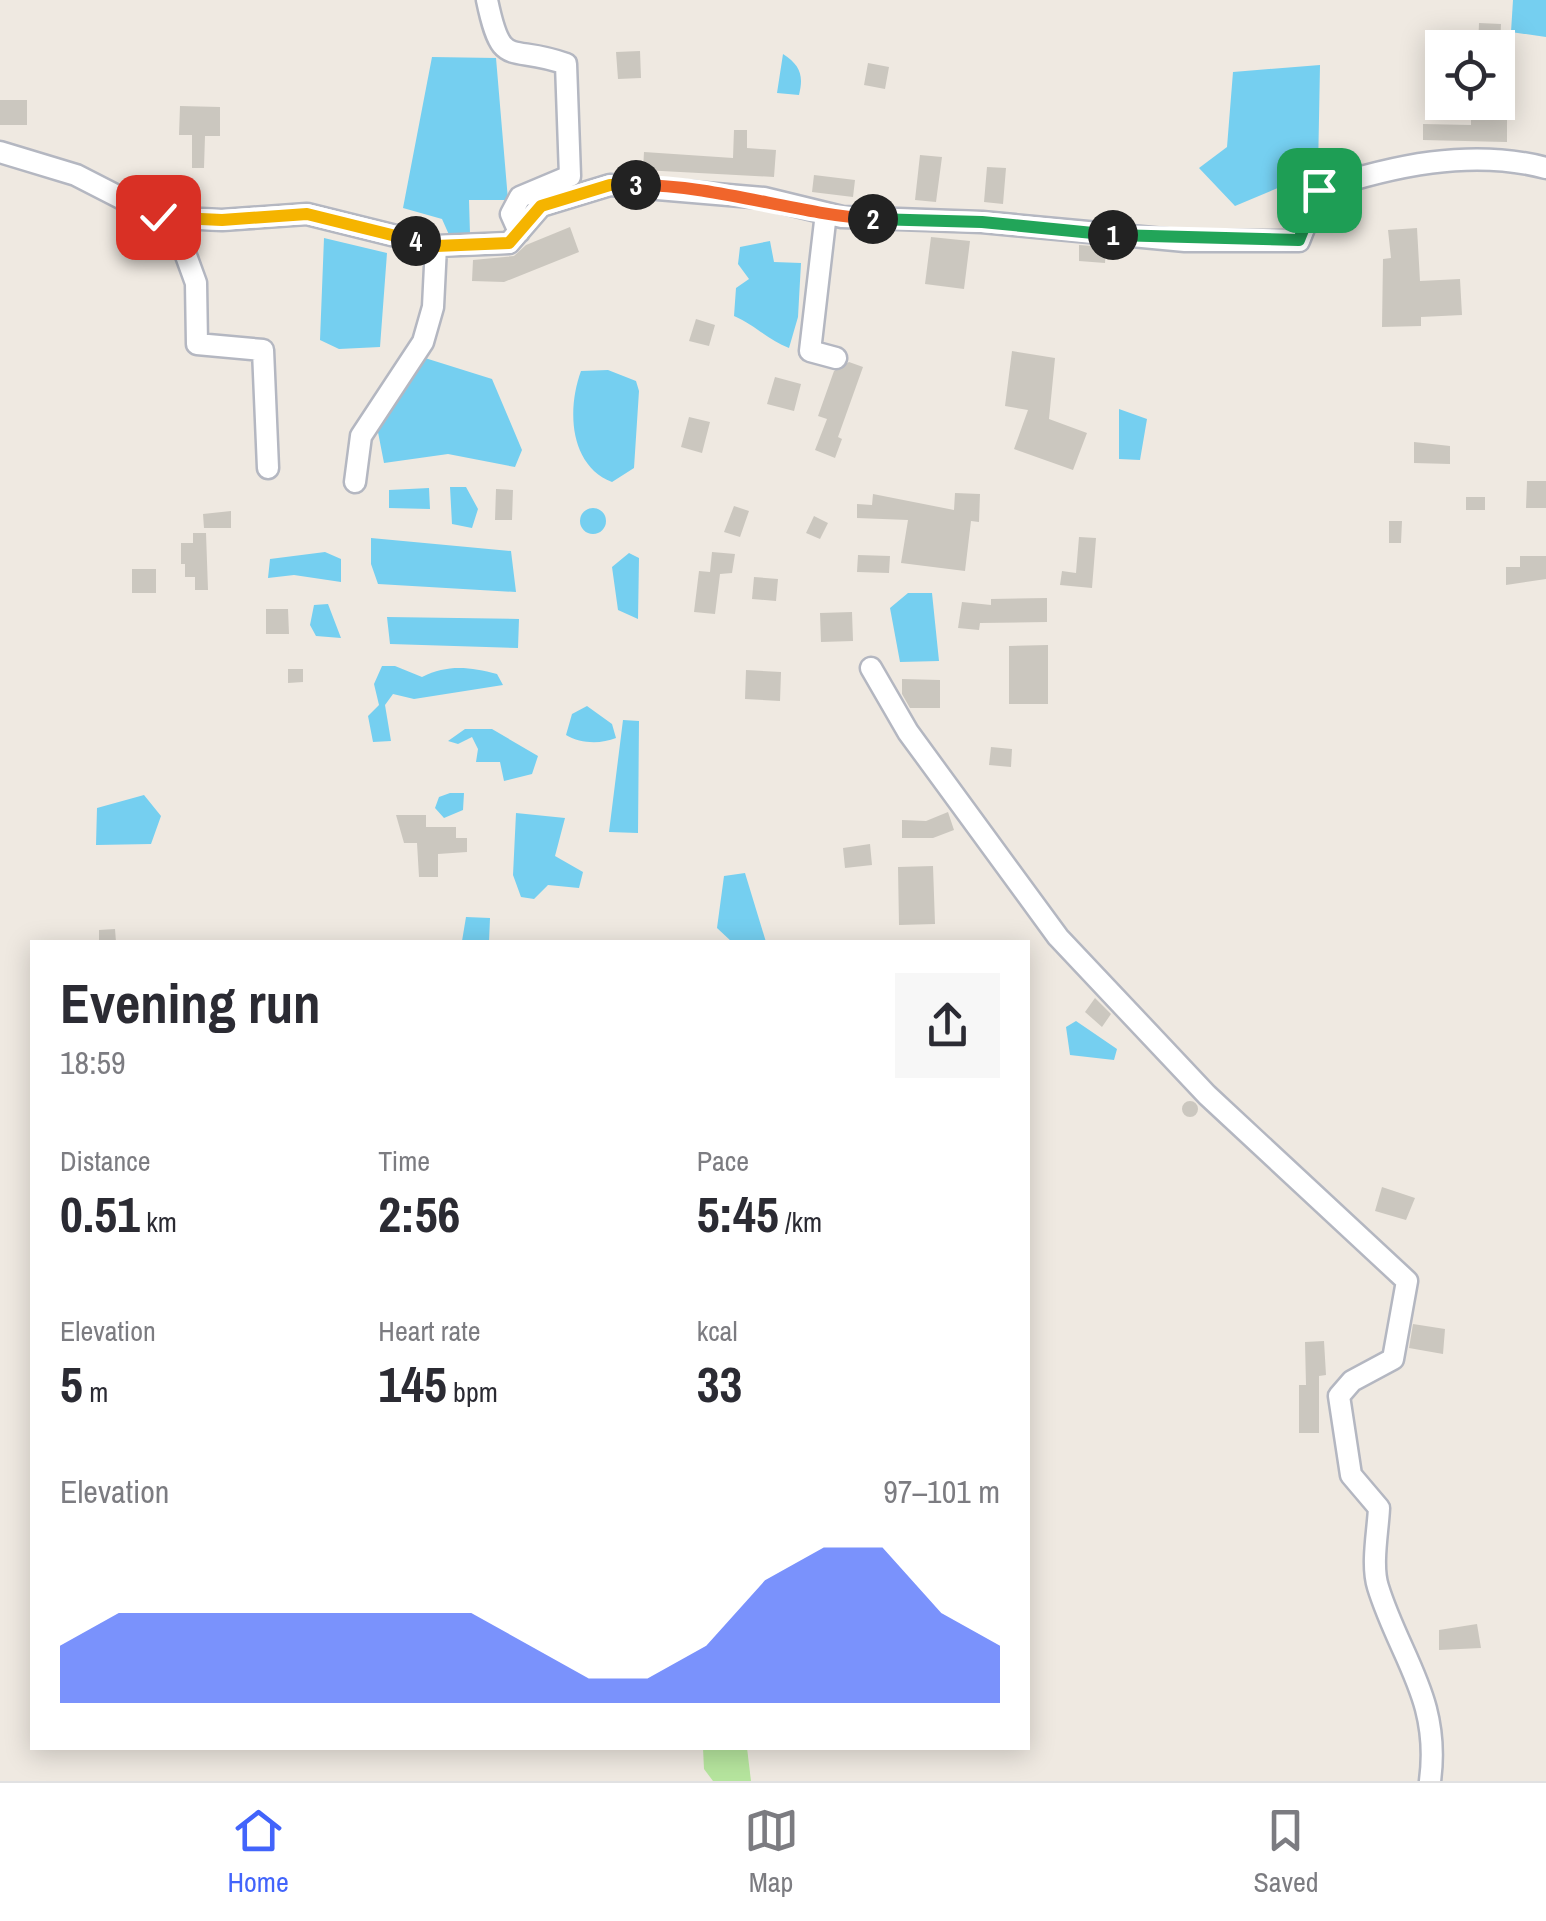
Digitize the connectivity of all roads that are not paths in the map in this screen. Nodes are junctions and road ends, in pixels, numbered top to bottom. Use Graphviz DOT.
graph roads {
  1 [pos="487,0"];
  2 [pos="0,152"];
  3 [pos="1546,168"];
  4 [pos="826,213"];
  5 [pos="172,218"];
  6 [pos="519,232"];
  7 [pos="436,246"];
  8 [pos="836,358"];
  9 [pos="268,468"];
  10 [pos="356,482"];
  11 [pos="872,668"];
  12 [pos="1430,1781"];
  1 -- 6 [label="street"];
  2 -- 5 [label="street"];
  3 -- 4 [label="street"];
  4 -- 6 [label="street"];
  4 -- 8 [label="street"];
  5 -- 7 [label="street"];
  5 -- 9 [label="street"];
  6 -- 7 [label="street"];
  7 -- 10 [label="street"];
  11 -- 12 [label="street"];
}
